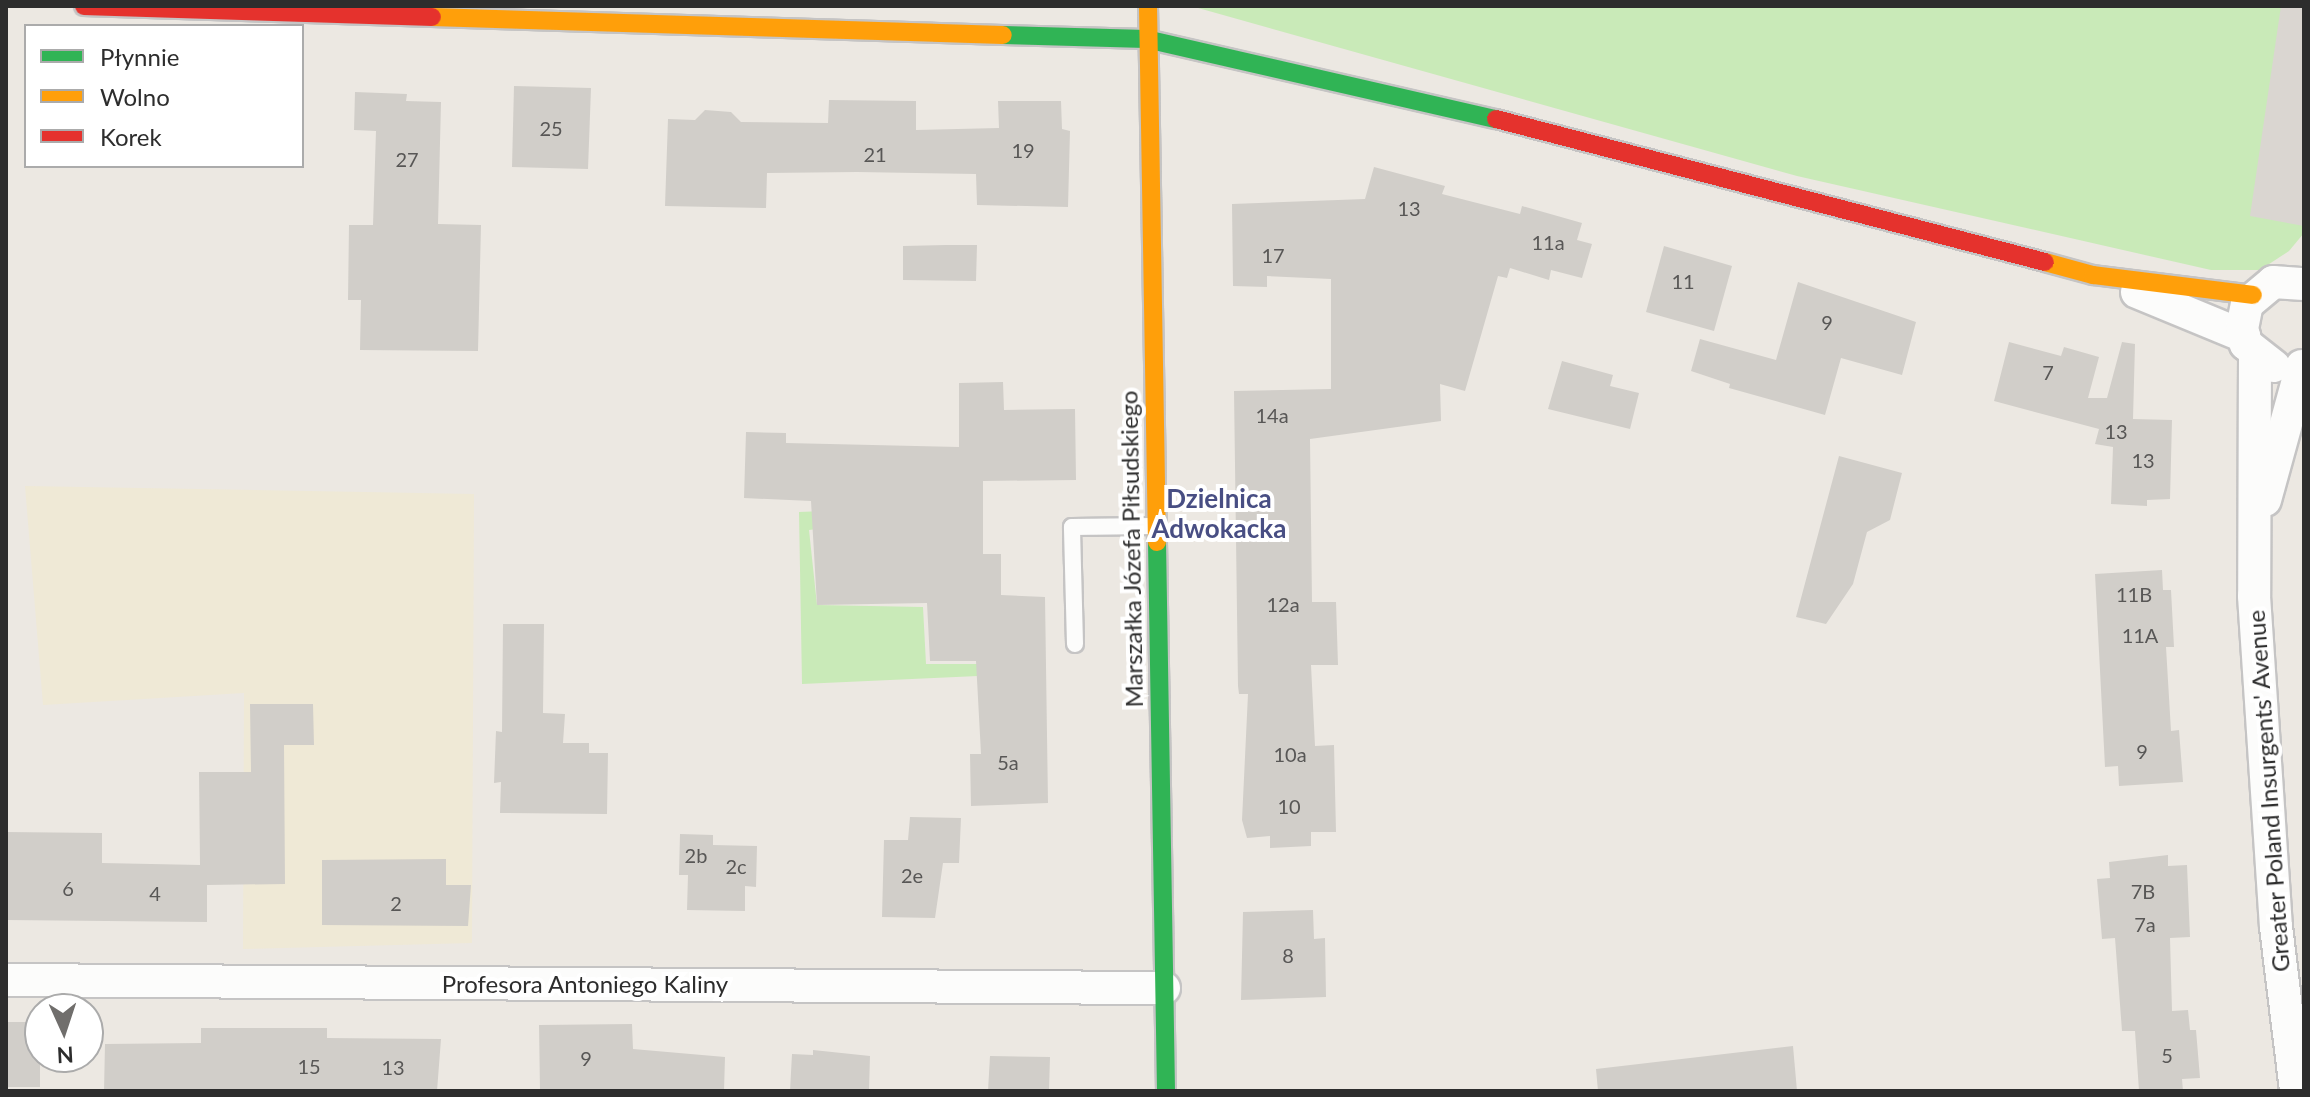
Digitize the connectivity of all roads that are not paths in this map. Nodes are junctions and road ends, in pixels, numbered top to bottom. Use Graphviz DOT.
graph roads {
  1 [pos="84,6"];
  2 [pos="1148,6"];
  3 [pos="258,8"];
  4 [pos="1146,39"];
  5 [pos="2298,273"];
  6 [pos="2093,275"];
  7 [pos="2253,295"];
  8 [pos="2249,346"];
  9 [pos="2303,365"];
  10 [pos="1155,526"];
  11 [pos="2254,538"];
  12 [pos="1075,644"];
  13 [pos="6,980"];
  14 [pos="1164,988"];
  15 [pos="1166,1091"];
  16 [pos="2296,1091"];
  1 -- 3 [label="street"];
  2 -- 4 [label="street, Marszałka Józefa Piłsudskiego"];
  3 -- 4 [label="street"];
  4 -- 6 [label="street"];
  4 -- 10 [label="street, Marszałka Józefa Piłsudskiego"];
  5 -- 7 [label="street"];
  6 -- 7 [label="street"];
  6 -- 8 [label="street"];
  7 -- 8 [label="street, Greater Poland Insurgents' Avenue"];
  8 -- 9 [label="street"];
  8 -- 11 [label="street, Greater Poland Insurgents' Avenue"];
  9 -- 11 [label="street, Greater Poland Insurgents' Avenue"];
  10 -- 12 [label="lane"];
  10 -- 14 [label="street, Marszałka Józefa Piłsudskiego"];
  11 -- 16 [label="street, Greater Poland Insurgents' Avenue"];
  13 -- 14 [label="street, Profesora Antoniego Kaliny"];
  14 -- 15 [label="street, Marszałka Józefa Piłsudskiego"];
}
